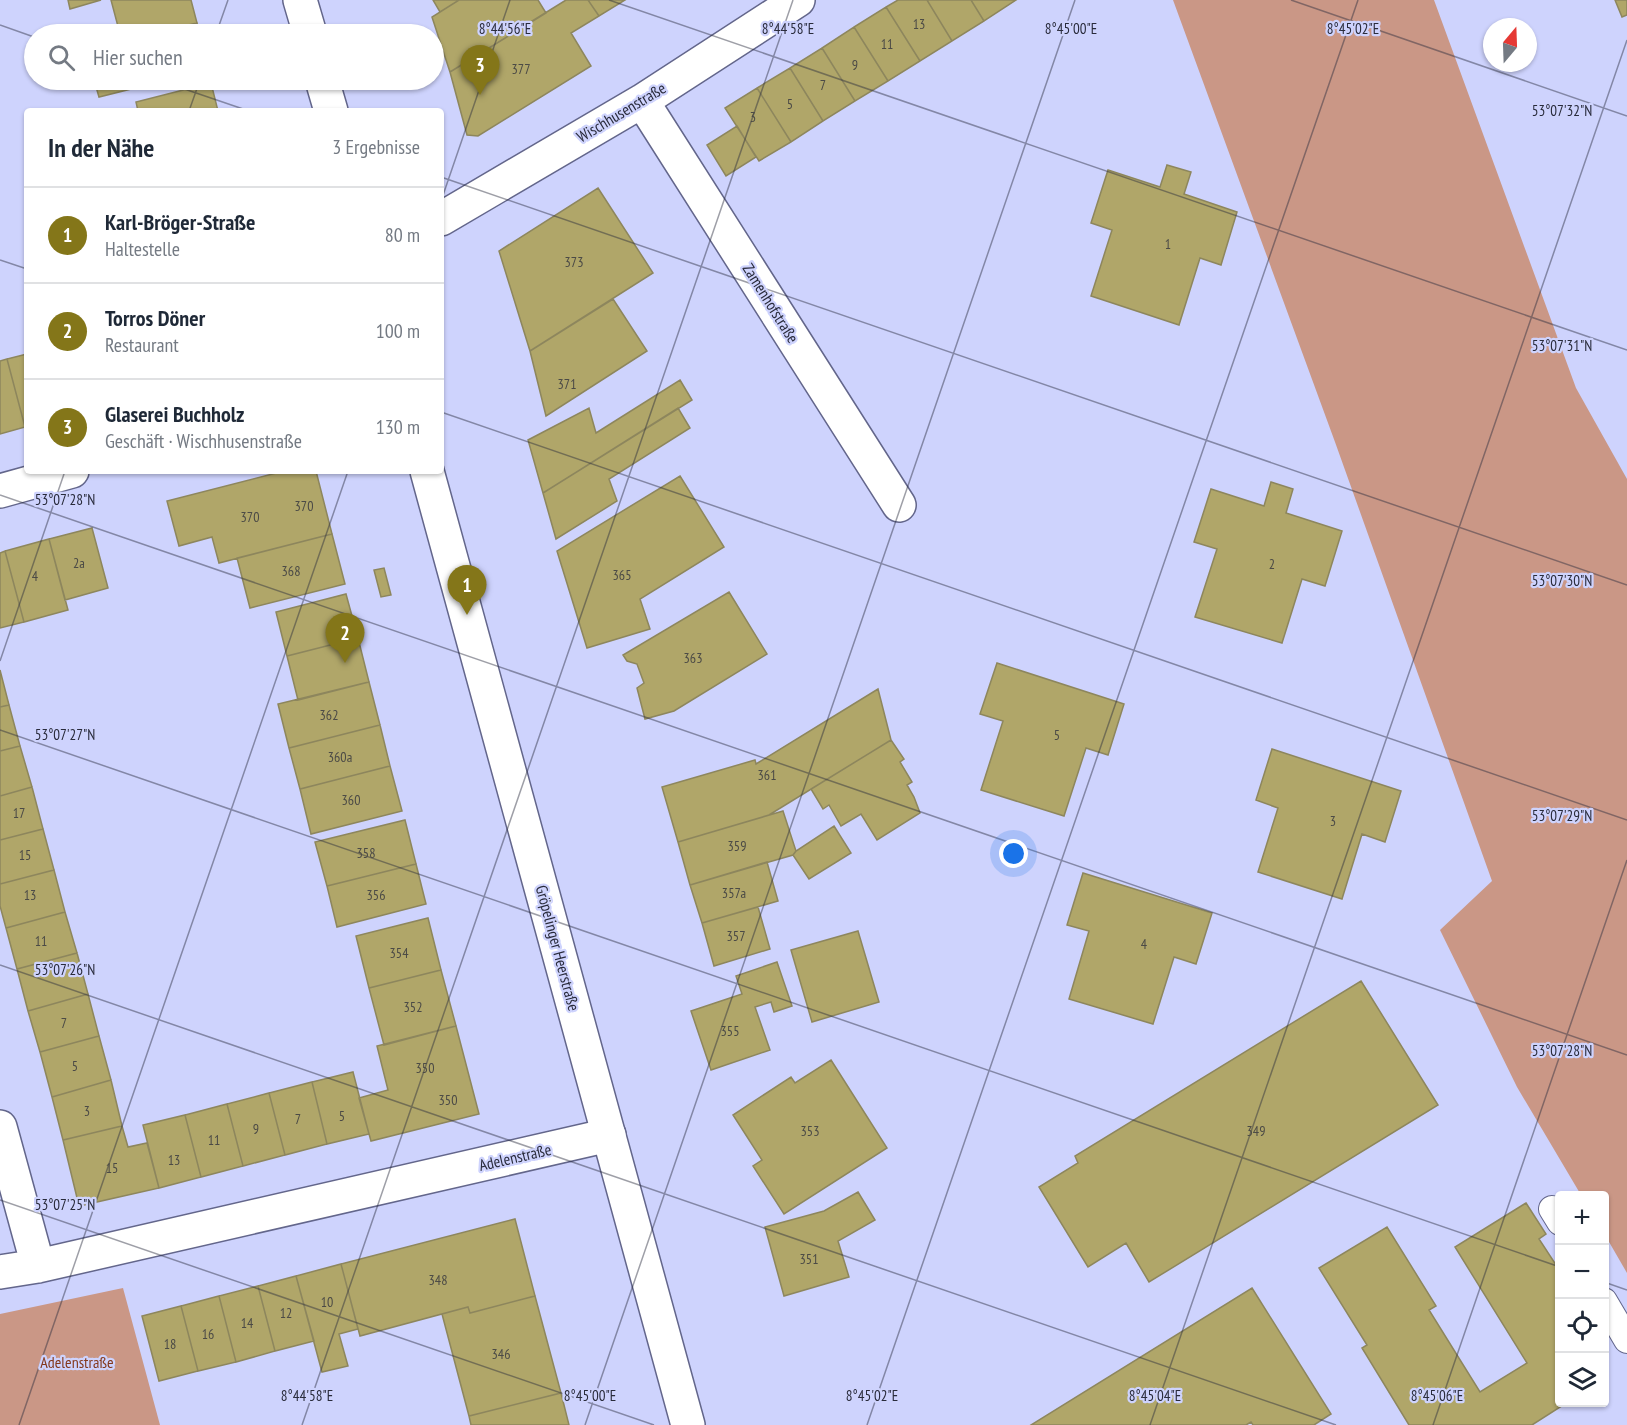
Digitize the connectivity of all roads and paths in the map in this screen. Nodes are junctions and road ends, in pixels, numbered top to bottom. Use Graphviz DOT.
graph roads {
  1 [pos="300,0"];
  2 [pos="798,0"];
  3 [pos="307,24"];
  4 [pos="325,90"];
  5 [pos="642,101"];
  6 [pos="330,108"];
  7 [pos="444,217"];
  8 [pos="61,474"];
  9 [pos="428,474"];
  10 [pos="0,491"];
  11 [pos="899,506"];
  12 [pos="0,1127"];
  13 [pos="609,1136"];
  14 [pos="38,1266"];
  15 [pos="0,1272"];
  16 [pos="1609,1308"];
  17 [pos="1627,1341"];
  18 [pos="688,1425"];
  1 -- 3 [label="street"];
  2 -- 5 [label="street, Wischhusenstraße"];
  4 -- 6 [label="street"];
  5 -- 7 [label="street, Wischhusenstraße"];
  5 -- 11 [label="street, Zamenhofstraße"];
  8 -- 10 [label="street"];
  9 -- 13 [label="street, Gröpelinger Heerstraße"];
  12 -- 14 [label="street"];
  13 -- 14 [label="street, Adelenstraße"];
  13 -- 18 [label="street, Gröpelinger Heerstraße"];
  14 -- 15 [label="street, Adelenstraße"];
  16 -- 17 [label="lane"];
}
